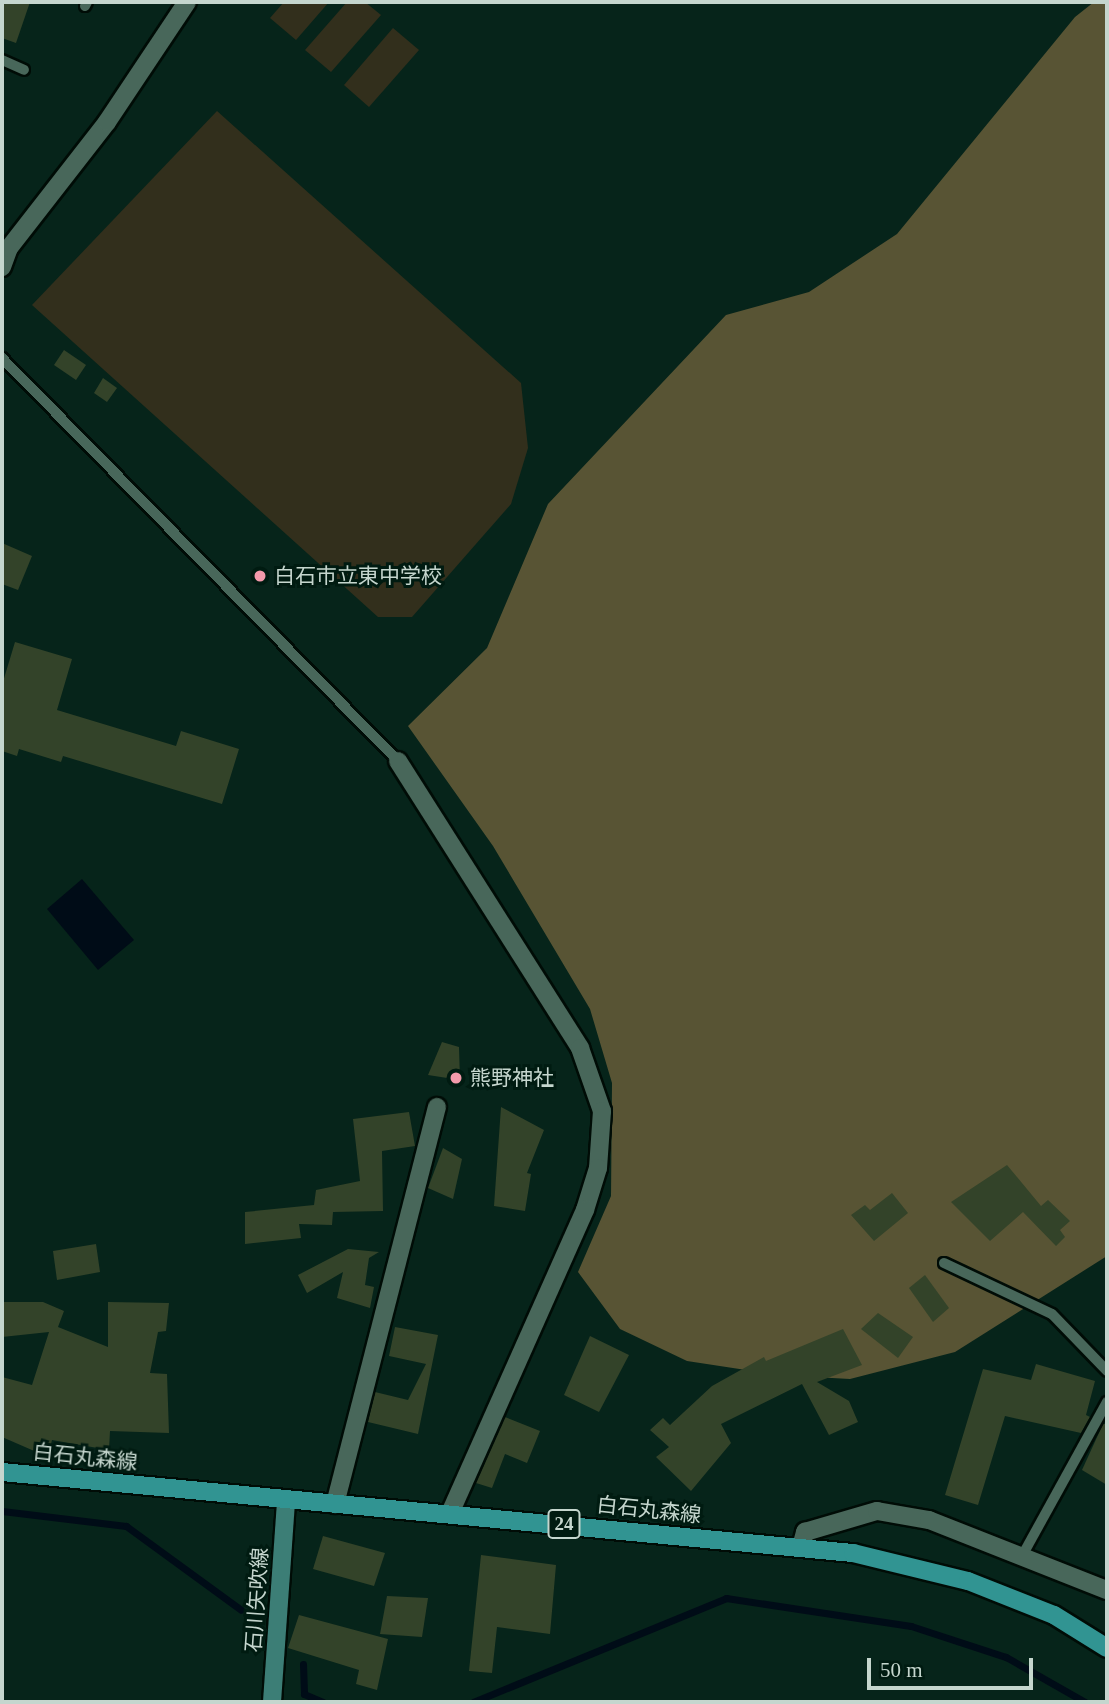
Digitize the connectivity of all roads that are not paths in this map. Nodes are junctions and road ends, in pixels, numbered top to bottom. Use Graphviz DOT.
graph roads {
  1 [pos="187,2"];
  2 [pos="2,60"];
  3 [pos="24,70"];
  4 [pos="2,267"];
  5 [pos="2,358"];
  6 [pos="398,761"];
  7 [pos="437,1107"];
  8 [pos="943,1264"];
  9 [pos="1107,1371"];
  10 [pos="1107,1402"];
  11 [pos="2,1472"];
  12 [pos="286,1500"];
  13 [pos="335,1504"];
  14 [pos="450,1513"];
  15 [pos="801,1547"];
  16 [pos="1022,1556"];
  17 [pos="1107,1590"];
  18 [pos="1107,1648"];
  19 [pos="272,1702"];
  1 -- 4 [label="street"];
  2 -- 3 [label="lane"];
  5 -- 6 [label="lane"];
  6 -- 14 [label="street"];
  7 -- 13 [label="street"];
  8 -- 9 [label="lane"];
  10 -- 16 [label="lane"];
  11 -- 12 [label="main road, 白石丸森線 / 24"];
  12 -- 13 [label="main road, 白石丸森線 / 24"];
  12 -- 19 [label="main road, 石川矢吹線"];
  13 -- 14 [label="main road, 白石丸森線 / 24"];
  14 -- 15 [label="main road, 白石丸森線 / 24"];
  15 -- 16 [label="street"];
  15 -- 18 [label="main road, 白石丸森線 / 24"];
  16 -- 17 [label="street"];
}
